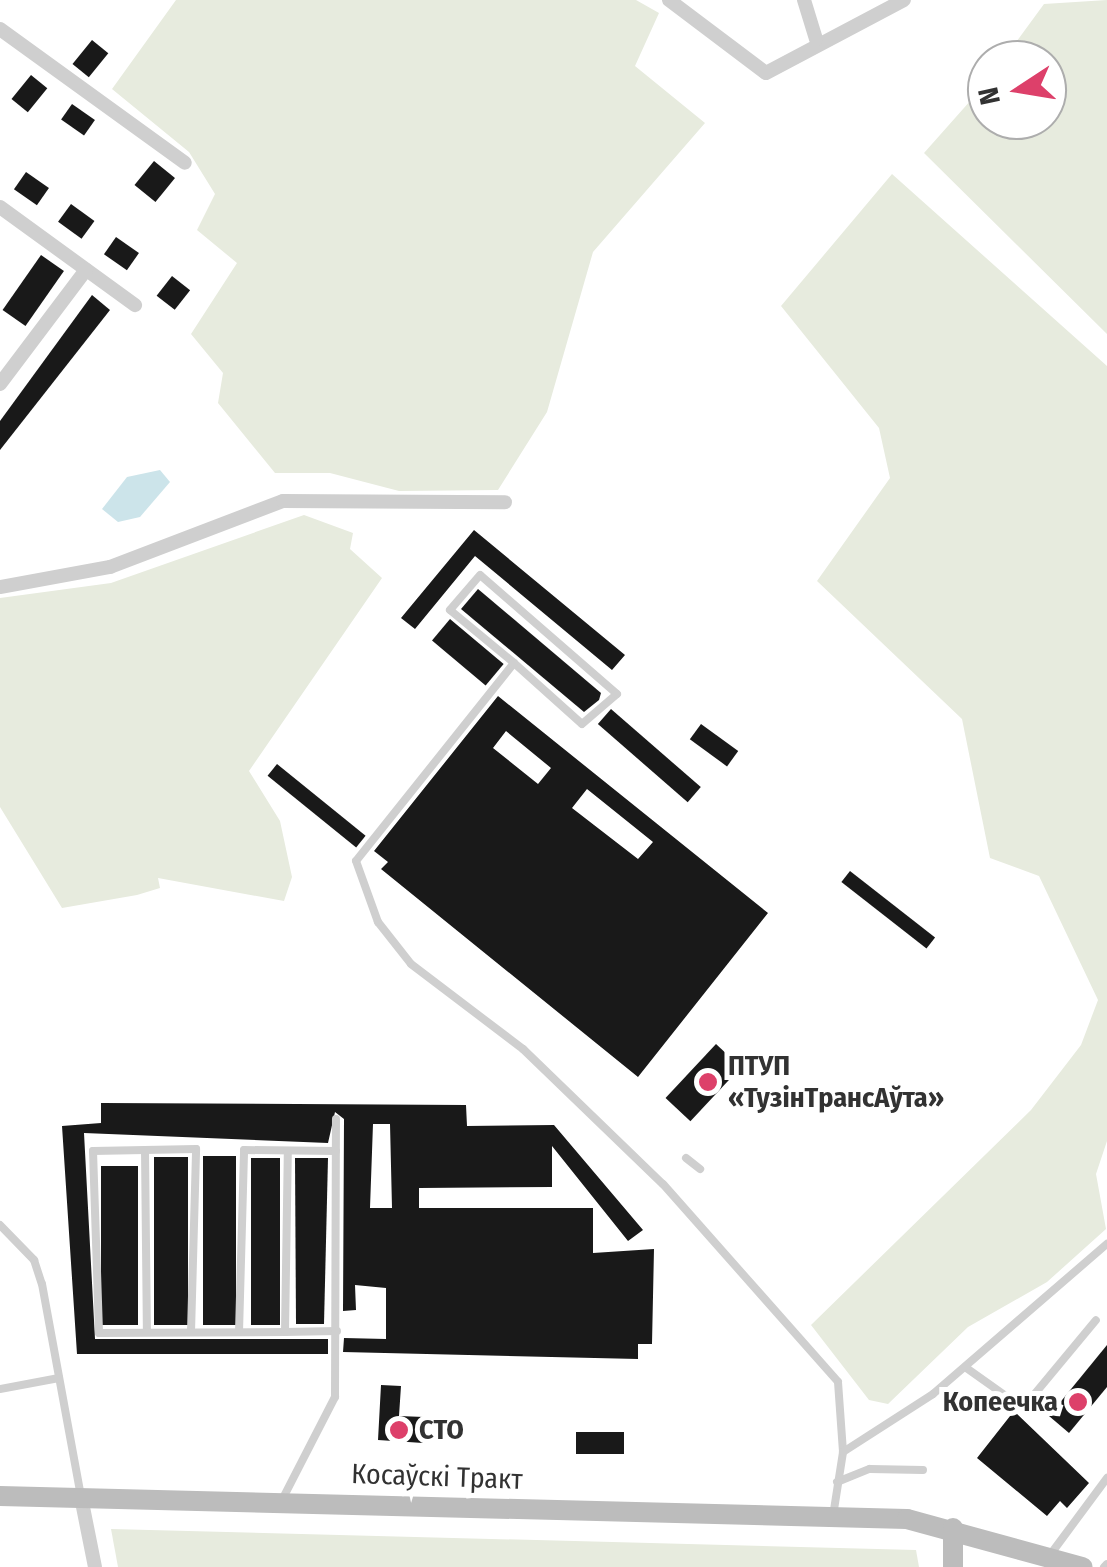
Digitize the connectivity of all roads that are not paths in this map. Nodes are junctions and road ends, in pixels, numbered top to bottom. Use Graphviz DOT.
graph roads {
  1 [pos="669,0"];
  2 [pos="804,0"];
  3 [pos="902,0"];
  4 [pos="0,29"];
  5 [pos="816,39"];
  6 [pos="185,162"];
  7 [pos="0,207"];
  8 [pos="86,270"];
  9 [pos="135,305"];
  10 [pos="0,384"];
  11 [pos="505,502"];
  12 [pos="0,586"];
  13 [pos="514,663"];
  14 [pos="336,1120"];
  15 [pos="145,1150"];
  16 [pos="288,1151"];
  17 [pos="336,1151"];
  18 [pos="686,1158"];
  19 [pos="700,1169"];
  20 [pos="0,1225"];
  21 [pos="1107,1244"];
  22 [pos="1096,1320"];
  23 [pos="336,1331"];
  24 [pos="146,1332"];
  25 [pos="191,1332"];
  26 [pos="239,1332"];
  27 [pos="285,1332"];
  28 [pos="965,1367"];
  29 [pos="59,1378"];
  30 [pos="0,1389"];
  31 [pos="843,1452"];
  32 [pos="922,1470"];
  33 [pos="1107,1478"];
  34 [pos="837,1482"];
  35 [pos="0,1496"];
  36 [pos="81,1497"];
  37 [pos="282,1500"];
  38 [pos="833,1516"];
  39 [pos="953,1528"];
  40 [pos="1050,1555"];
  41 [pos="95,1567"];
  42 [pos="953,1567"];
  43 [pos="1083,1567"];
  1 -- 5 [label="street"];
  2 -- 5 [label="street"];
  3 -- 5 [label="street"];
  4 -- 6 [label="street"];
  7 -- 8 [label="street"];
  8 -- 9 [label="street"];
  8 -- 10 [label="street"];
  11 -- 12 [label="street"];
  13 -- 13 [label="lane"];
  13 -- 31 [label="lane"];
  14 -- 17 [label="lane"];
  15 -- 24 [label="lane"];
  15 -- 24 [label="lane"];
  15 -- 25 [label="lane"];
  16 -- 17 [label="lane"];
  16 -- 26 [label="lane"];
  16 -- 27 [label="lane"];
  17 -- 23 [label="lane"];
  18 -- 19 [label="lane"];
  20 -- 29 [label="lane"];
  21 -- 28 [label="lane"];
  22 -- 28 [label="lane"];
  23 -- 27 [label="lane"];
  23 -- 37 [label="lane"];
  24 -- 25 [label="lane"];
  25 -- 26 [label="lane"];
  26 -- 27 [label="lane"];
  28 -- 31 [label="lane"];
  29 -- 30 [label="lane"];
  29 -- 36 [label="lane"];
  31 -- 34 [label="lane"];
  32 -- 34 [label="lane"];
  33 -- 40 [label="lane"];
  34 -- 38 [label="lane"];
  35 -- 36 [label="main road, Косаўскі Тракт"];
  36 -- 37 [label="main road, Косаўскі Тракт"];
  36 -- 41 [label="street"];
  37 -- 38 [label="main road, Косаўскі Тракт"];
  38 -- 39 [label="main road, Косаўскі Тракт"];
  39 -- 40 [label="main road"];
  39 -- 42 [label="main road"];
  40 -- 43 [label="main road"];
}
